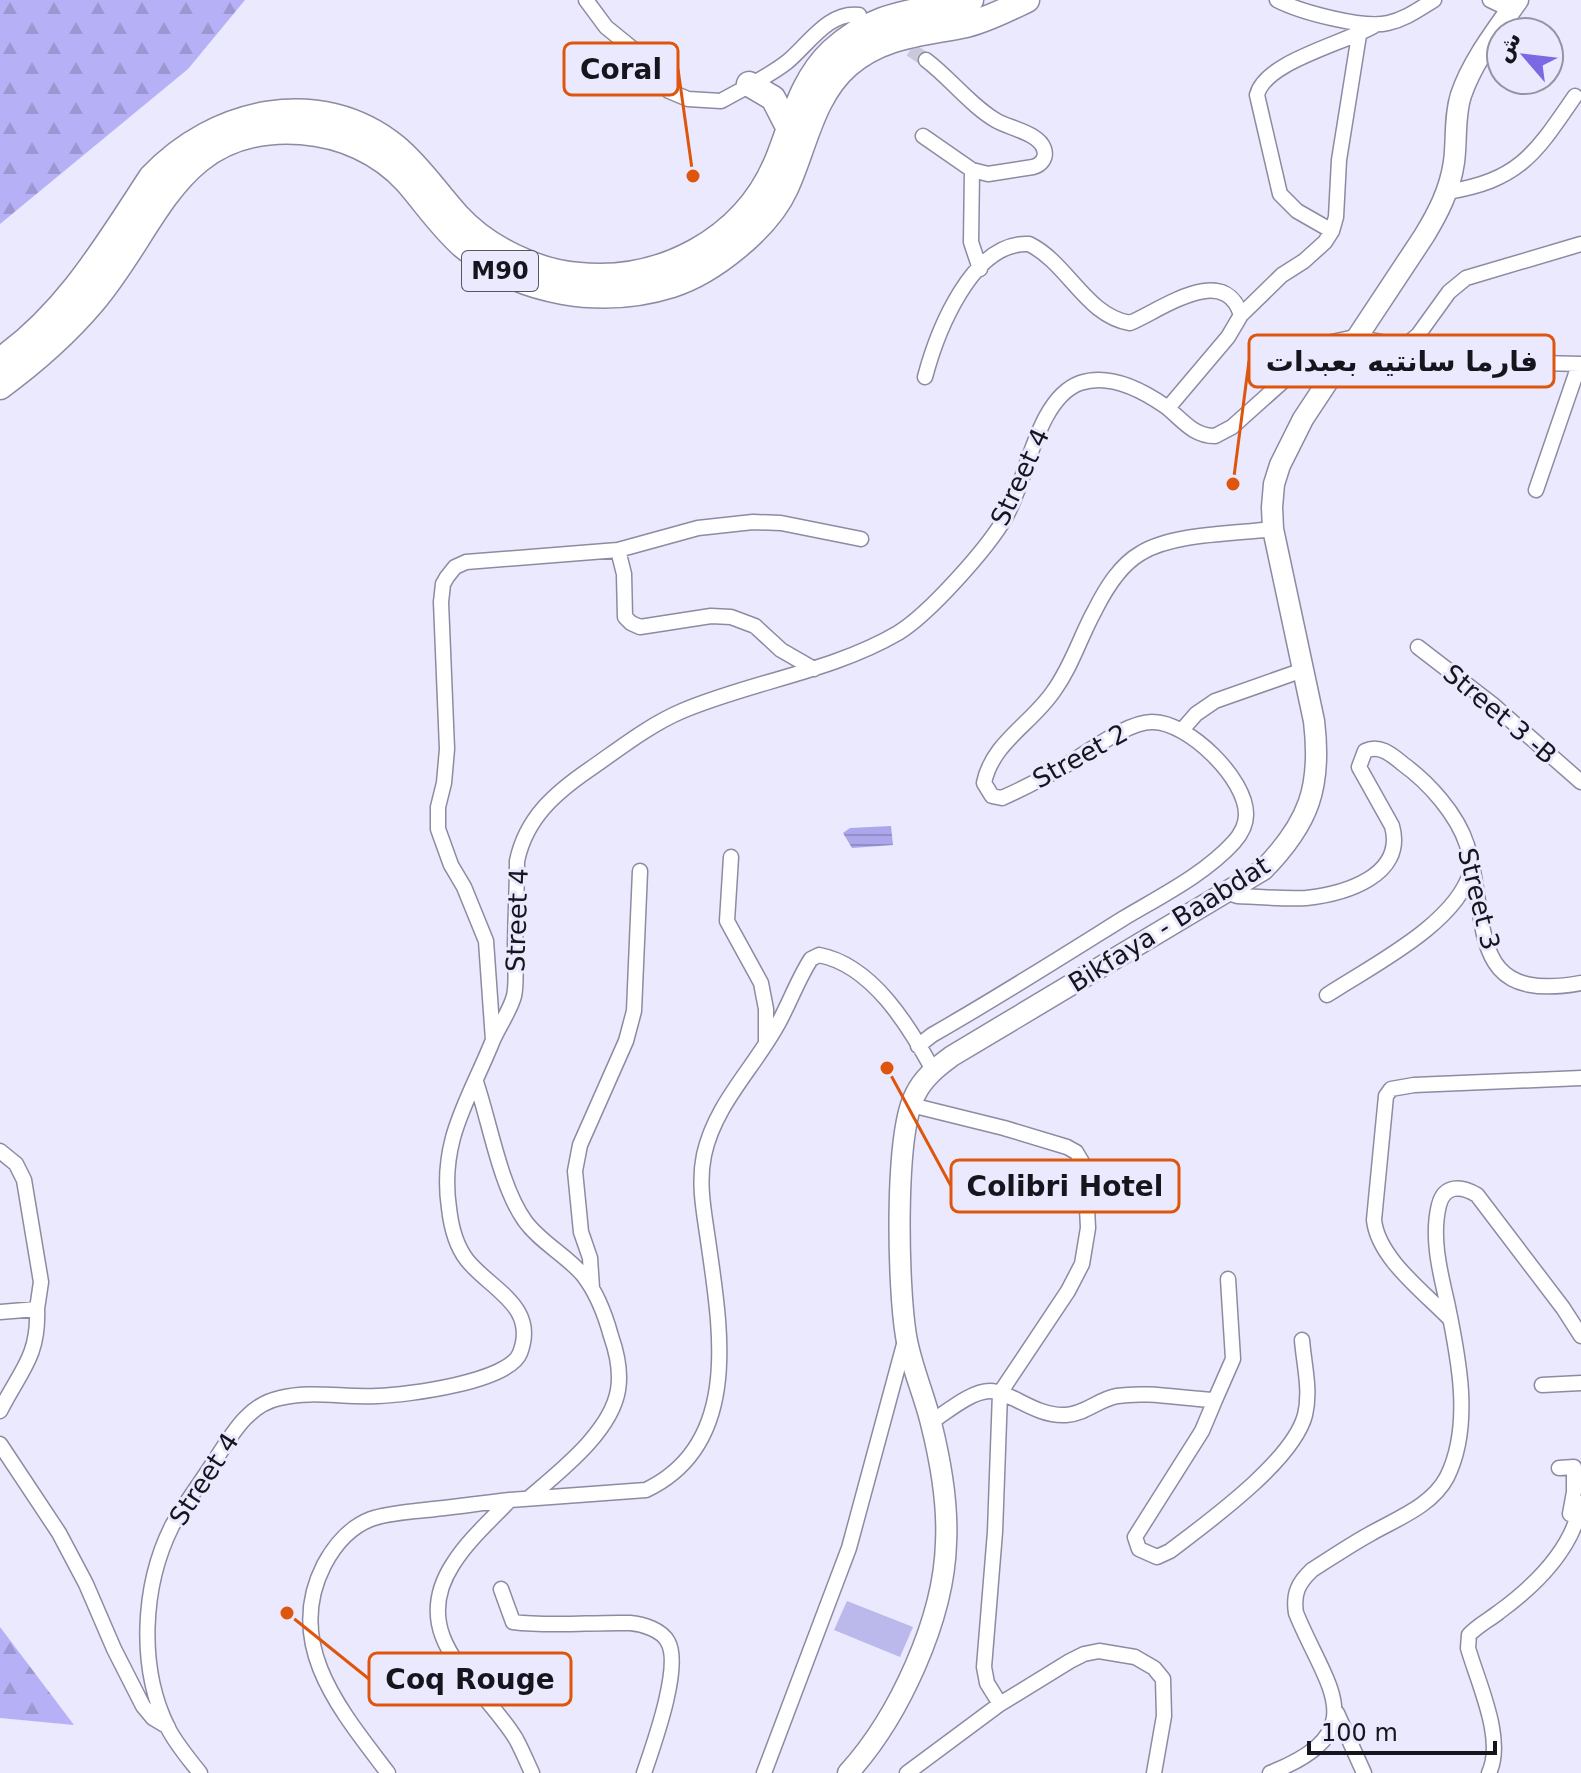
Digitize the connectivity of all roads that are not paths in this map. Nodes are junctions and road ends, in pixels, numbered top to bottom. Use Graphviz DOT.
graph roads {
  1 [pos="586,0"];
  2 [pos="971,0"];
  3 [pos="1027,0"];
  4 [pos="1277,0"];
  5 [pos="1434,0"];
  6 [pos="1490,0"];
  7 [pos="1515,5"];
  8 [pos="859,15"];
  9 [pos="1375,25"];
  10 [pos="1359,35"];
  11 [pos="926,60"];
  12 [pos="749,84"];
  13 [pos="1575,96"];
  14 [pos="788,127"];
  15 [pos="923,136"];
  16 [pos="972,170"];
  17 [pos="1447,192"];
  18 [pos="1332,231"];
  19 [pos="1581,244"];
  20 [pos="980,269"];
  21 [pos="1241,315"];
  22 [pos="1355,337"];
  23 [pos="0,360"];
  24 [pos="1540,363"];
  25 [pos="1580,364"];
  26 [pos="925,377"];
  27 [pos="0,387"];
  28 [pos="1168,408"];
  29 [pos="1536,490"];
  30 [pos="1273,529"];
  31 [pos="861,539"];
  32 [pos="618,550"];
  33 [pos="1418,647"];
  34 [pos="814,669"];
  35 [pos="1303,670"];
  36 [pos="1182,730"];
  37 [pos="1581,782"];
  38 [pos="731,857"];
  39 [pos="1472,866"];
  40 [pos="640,871"];
  41 [pos="1228,893"];
  42 [pos="1581,983"];
  43 [pos="1327,995"];
  44 [pos="493,1040"];
  45 [pos="766,1041"];
  46 [pos="918,1046"];
  47 [pos="933,1070"];
  48 [pos="1581,1078"];
  49 [pos="476,1082"];
  50 [pos="911,1105"];
  51 [pos="0,1151"];
  52 [pos="1228,1279"];
  53 [pos="592,1288"];
  54 [pos="37,1309"];
  55 [pos="0,1312"];
  56 [pos="1450,1319"];
  57 [pos="906,1336"];
  58 [pos="1581,1336"];
  59 [pos="1302,1340"];
  60 [pos="1581,1383"];
  61 [pos="1542,1385"];
  62 [pos="1000,1393"];
  63 [pos="1215,1400"];
  64 [pos="0,1411"];
  65 [pos="931,1422"];
  66 [pos="0,1444"];
  67 [pos="1559,1468"];
  68 [pos="530,1497"];
  69 [pos="510,1500"];
  70 [pos="1581,1503"];
  71 [pos="1573,1533"];
  72 [pos="501,1589"];
  73 [pos="1000,1704"];
  74 [pos="1337,1713"];
  75 [pos="168,1727"];
  76 [pos="1490,1772"];
  77 [pos="200,1773"];
  78 [pos="388,1773"];
  79 [pos="532,1773"];
  80 [pos="644,1773"];
  81 [pos="764,1773"];
  82 [pos="848,1773"];
  83 [pos="907,1773"];
  84 [pos="1154,1773"];
  85 [pos="1270,1773"];
  86 [pos="1364,1773"];
  1 -- 12 [label="street"];
  2 -- 14 [label="highway, M90"];
  3 -- 27 [label="highway, M90"];
  4 -- 9 [label="street"];
  5 -- 9 [label="street"];
  6 -- 7 [label="street"];
  7 -- 17 [label="main road, Bikfaya - Baabdat"];
  8 -- 12 [label="street"];
  9 -- 10 [label="street"];
  10 -- 18 [label="street"];
  10 -- 18 [label="street"];
  11 -- 16 [label="street"];
  12 -- 14 [label="highway"];
  13 -- 17 [label="street"];
  14 -- 23 [label="highway, M90"];
  15 -- 16 [label="street"];
  16 -- 20 [label="street"];
  17 -- 22 [label="main road, Bikfaya - Baabdat"];
  18 -- 21 [label="street"];
  19 -- 22 [label="street"];
  20 -- 21 [label="street"];
  20 -- 26 [label="street"];
  21 -- 28 [label="street"];
  22 -- 28 [label="street, Street 4"];
  22 -- 30 [label="main road, Bikfaya - Baabdat"];
  24 -- 25 [label="street"];
  25 -- 29 [label="street"];
  28 -- 34 [label="street, Street 4"];
  30 -- 35 [label="main road, Bikfaya - Baabdat"];
  30 -- 36 [label="street, Street 2"];
  31 -- 32 [label="street"];
  32 -- 34 [label="street"];
  32 -- 44 [label="street"];
  33 -- 37 [label="street, Street 3 -B"];
  34 -- 44 [label="street, Street 4"];
  35 -- 36 [label="street"];
  35 -- 41 [label="main road, Bikfaya - Baabdat"];
  36 -- 46 [label="street"];
  38 -- 45 [label="street"];
  39 -- 41 [label="street, Street 3"];
  39 -- 42 [label="street, Street 3"];
  39 -- 43 [label="street"];
  40 -- 53 [label="street"];
  41 -- 47 [label="main road, Bikfaya - Baabdat"];
  44 -- 49 [label="street, Street 4"];
  45 -- 46 [label="street"];
  45 -- 68 [label="street"];
  46 -- 47 [label="street"];
  47 -- 50 [label="main road, Bikfaya - Baabdat"];
  48 -- 56 [label="street"];
  49 -- 53 [label="street"];
  49 -- 75 [label="street, Street 4"];
  50 -- 57 [label="main road, Bikfaya - Baabdat"];
  50 -- 62 [label="street"];
  51 -- 54 [label="street"];
  52 -- 63 [label="street"];
  53 -- 68 [label="street"];
  54 -- 55 [label="street"];
  54 -- 64 [label="street"];
  56 -- 58 [label="street"];
  56 -- 74 [label="street"];
  57 -- 65 [label="main road, Bikfaya - Baabdat"];
  57 -- 81 [label="street"];
  59 -- 63 [label="street"];
  60 -- 61 [label="street"];
  62 -- 63 [label="street"];
  62 -- 65 [label="street"];
  62 -- 73 [label="street"];
  65 -- 82 [label="main road, Bikfaya - Baabdat"];
  66 -- 75 [label="street"];
  67 -- 71 [label="street"];
  68 -- 69 [label="street"];
  69 -- 78 [label="street"];
  69 -- 79 [label="street"];
  70 -- 71 [label="street"];
  71 -- 76 [label="street"];
  72 -- 80 [label="street"];
  73 -- 83 [label="street"];
  73 -- 84 [label="street"];
  74 -- 85 [label="street"];
  74 -- 86 [label="street"];
  75 -- 77 [label="street, Street 4"];
}
